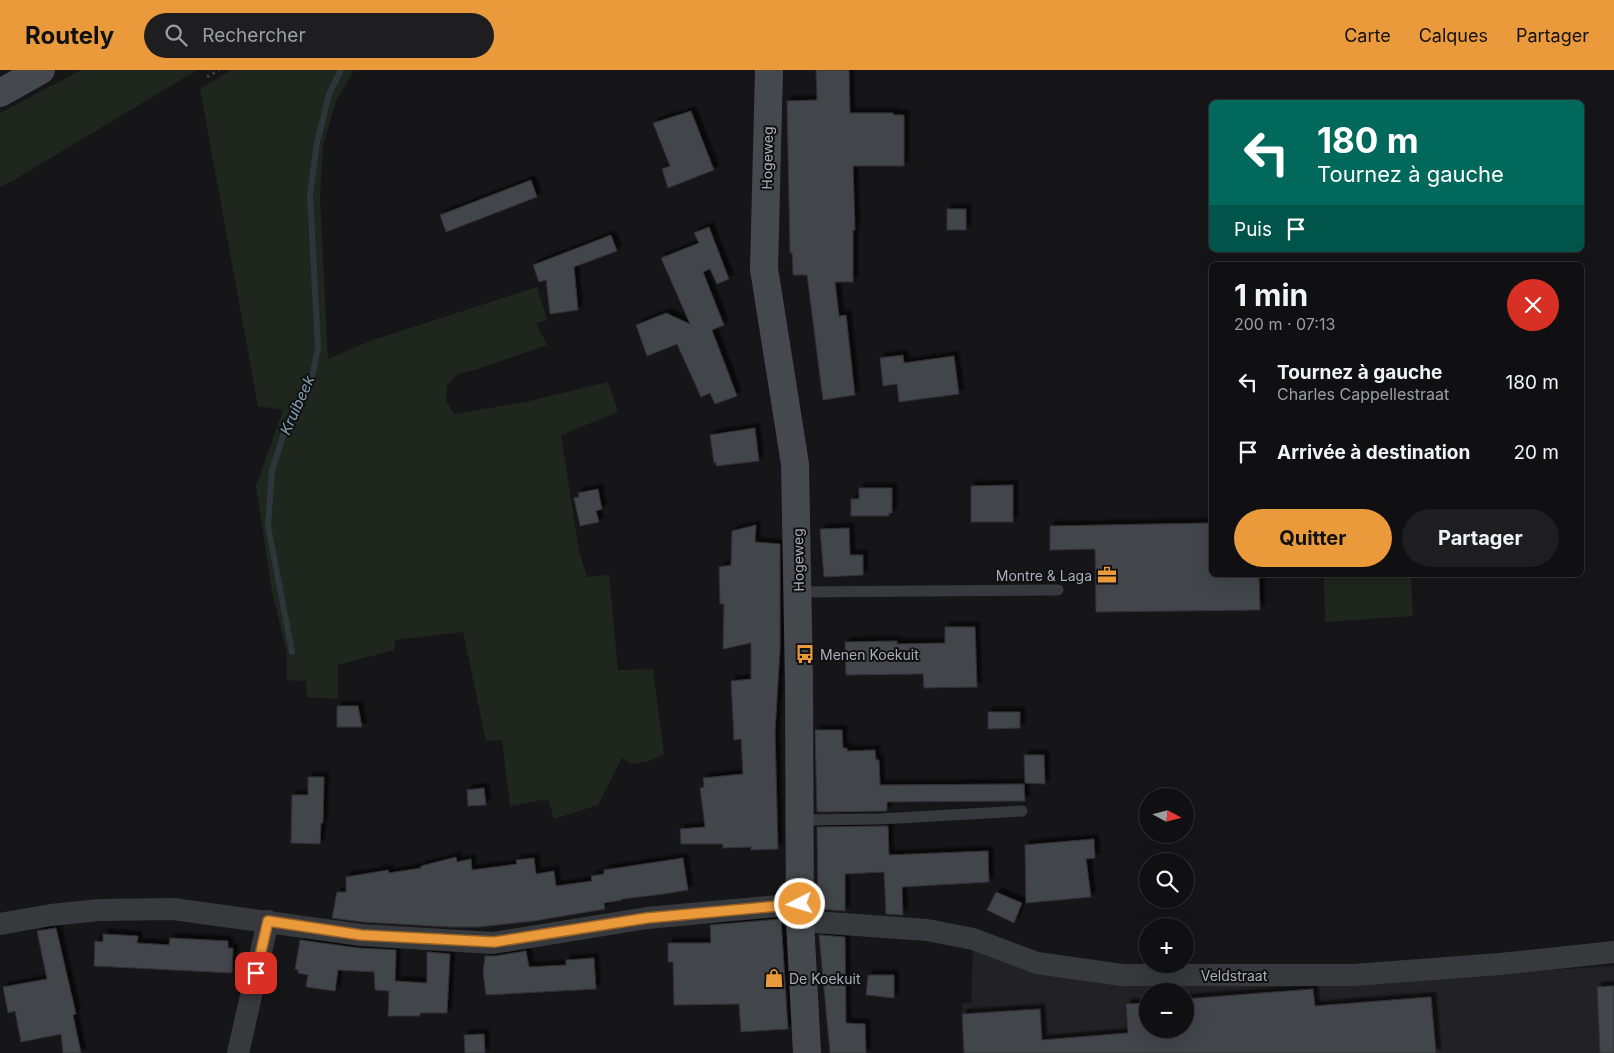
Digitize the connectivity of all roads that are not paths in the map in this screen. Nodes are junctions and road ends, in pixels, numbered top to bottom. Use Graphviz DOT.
graph roads {
  1 [pos="41,70"];
  2 [pos="769,70"];
  3 [pos="0,93"];
  4 [pos="1058,590"];
  5 [pos="798,592"];
  6 [pos="1022,811"];
  7 [pos="800,820"];
  8 [pos="800,912"];
  9 [pos="268,921"];
  10 [pos="0,924"];
  11 [pos="1614,952"];
  12 [pos="238,1053"];
  13 [pos="807,1053"];
  1 -- 3 [label="street"];
  2 -- 5 [label="street, Hogeweg"];
  4 -- 5 [label="lane"];
  5 -- 7 [label="street, Hogeweg"];
  6 -- 7 [label="lane"];
  7 -- 8 [label="street, Hogeweg"];
  8 -- 9 [label="street, Veldstraat"];
  8 -- 11 [label="street, Veldstraat"];
  8 -- 13 [label="street, Hogeweg"];
  9 -- 10 [label="street, Veldstraat"];
  9 -- 12 [label="street"];
}
